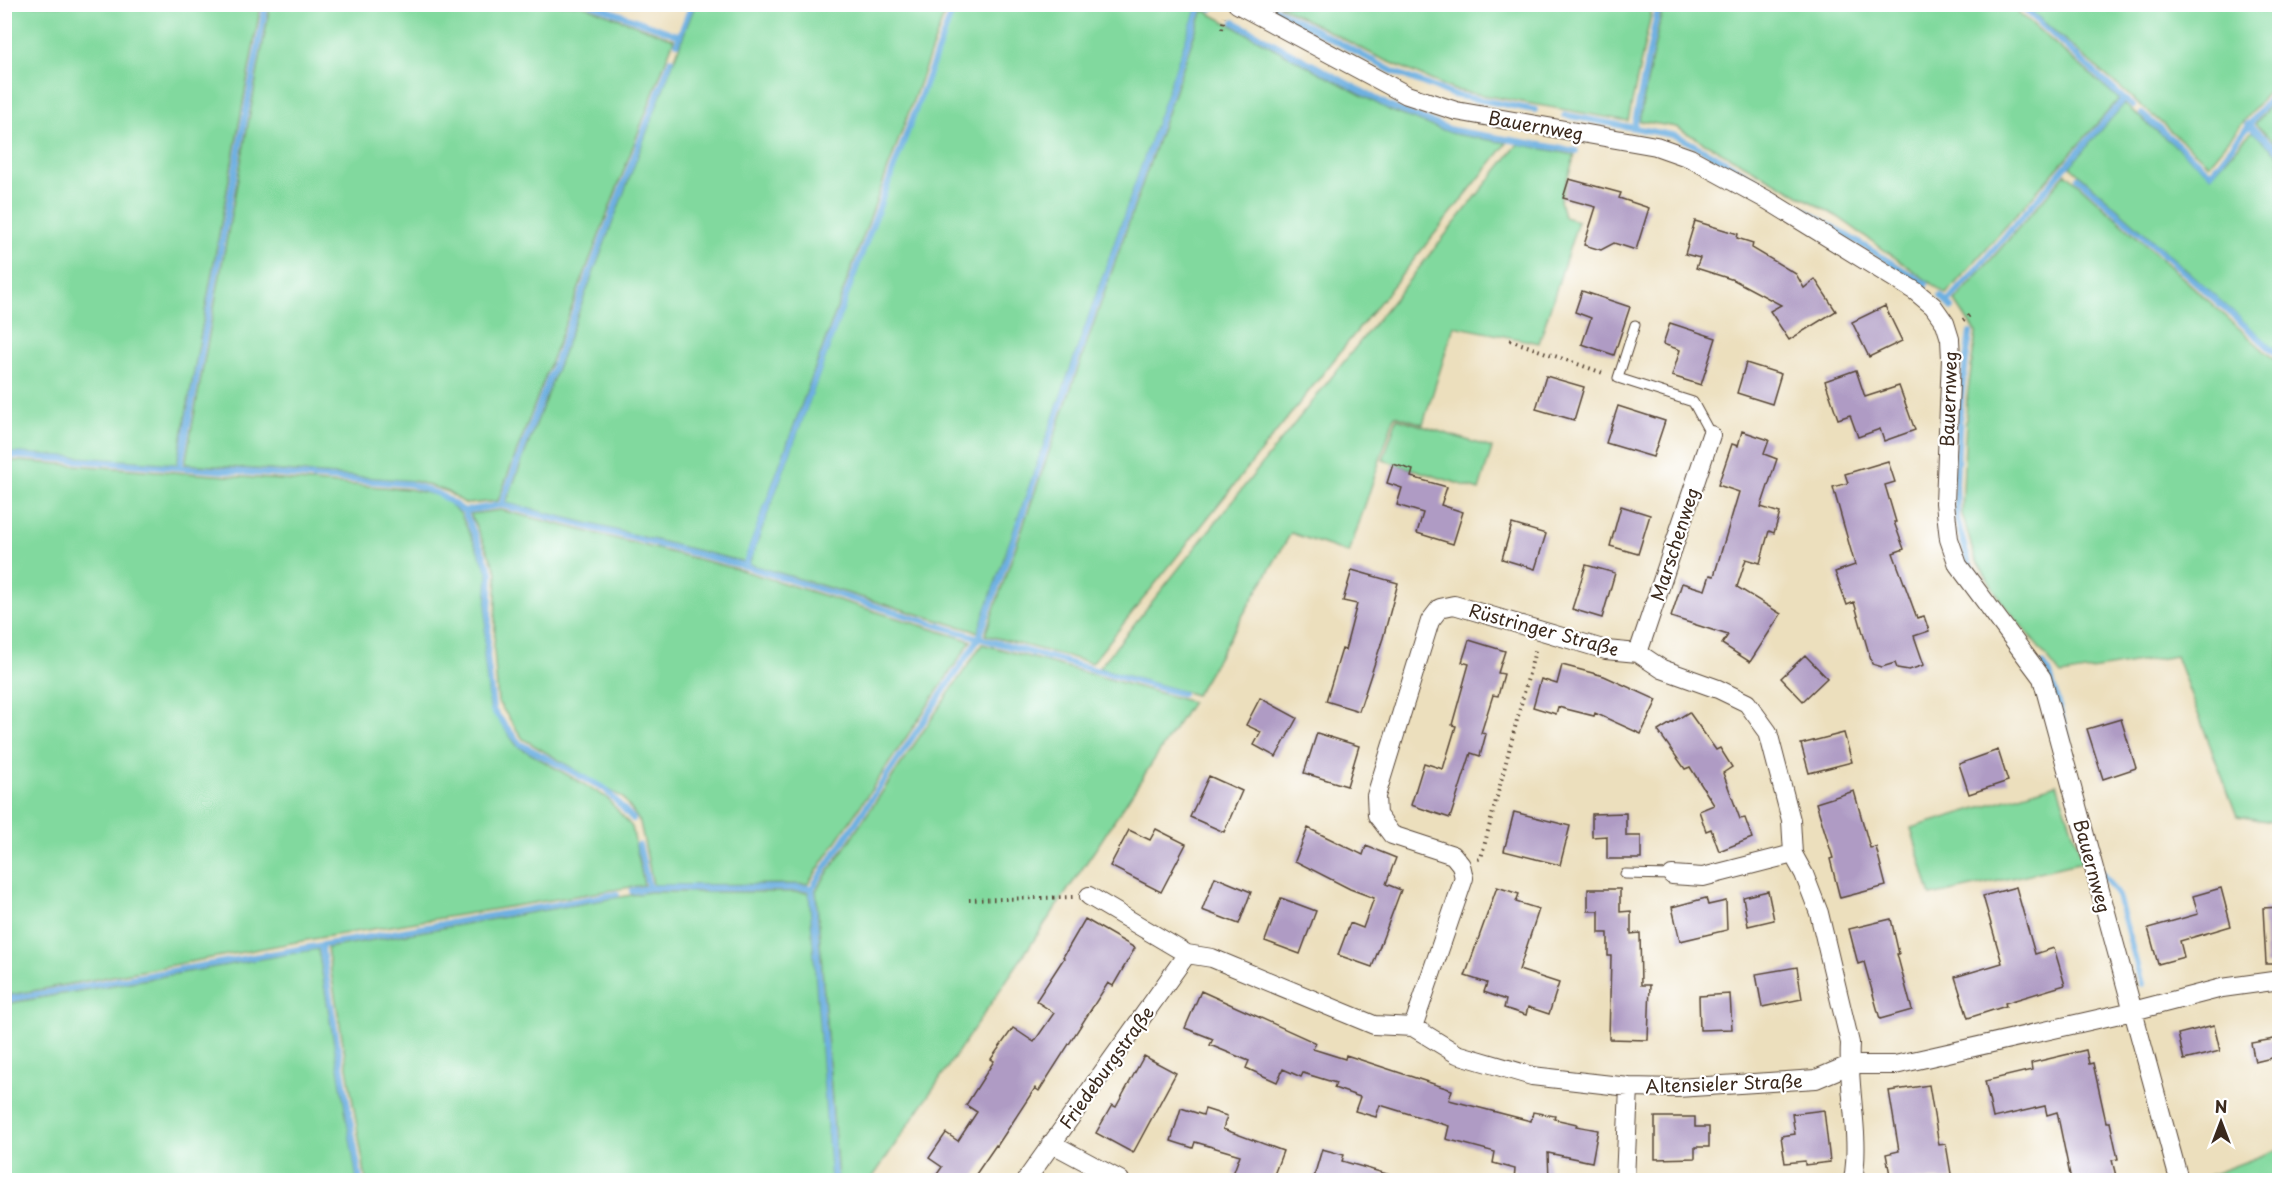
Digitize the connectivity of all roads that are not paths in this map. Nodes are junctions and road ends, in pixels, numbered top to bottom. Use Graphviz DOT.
graph roads {
  1 [pos="1237,4"];
  2 [pos="1635,325"];
  3 [pos="1711,435"];
  4 [pos="1638,653"];
  5 [pos="1793,854"];
  6 [pos="1625,874"];
  7 [pos="1672,875"];
  8 [pos="1089,896"];
  9 [pos="1188,954"];
  10 [pos="2280,980"];
  11 [pos="2133,1011"];
  12 [pos="1413,1027"];
  13 [pos="1849,1065"];
  14 [pos="1629,1087"];
  15 [pos="1051,1143"];
  16 [pos="1026,1180"];
  17 [pos="1120,1180"];
  18 [pos="1625,1180"];
  19 [pos="1853,1180"];
  20 [pos="2178,1180"];
  1 -- 11 [label="street, Bauernweg"];
  2 -- 3 [label="lane"];
  3 -- 4 [label="street, Marschenweg"];
  4 -- 5 [label="street, Rüstringer Straße"];
  4 -- 12 [label="street, Rüstringer Straße"];
  5 -- 7 [label="street"];
  5 -- 13 [label="street, Rüstringer Straße"];
  6 -- 7 [label="lane"];
  8 -- 9 [label="street, Altensieler Straße"];
  9 -- 12 [label="street, Altensieler Straße"];
  9 -- 15 [label="street, Friedeburgstraße"];
  10 -- 11 [label="street, Altensieler Straße"];
  11 -- 13 [label="street, Altensieler Straße"];
  11 -- 20 [label="street, Bauernweg"];
  12 -- 14 [label="street, Altensieler Straße"];
  13 -- 14 [label="street, Altensieler Straße"];
  13 -- 19 [label="street, Rüstringer Straße"];
  14 -- 18 [label="street"];
  15 -- 16 [label="street, Friedeburgstraße"];
  15 -- 17 [label="street"];
}
